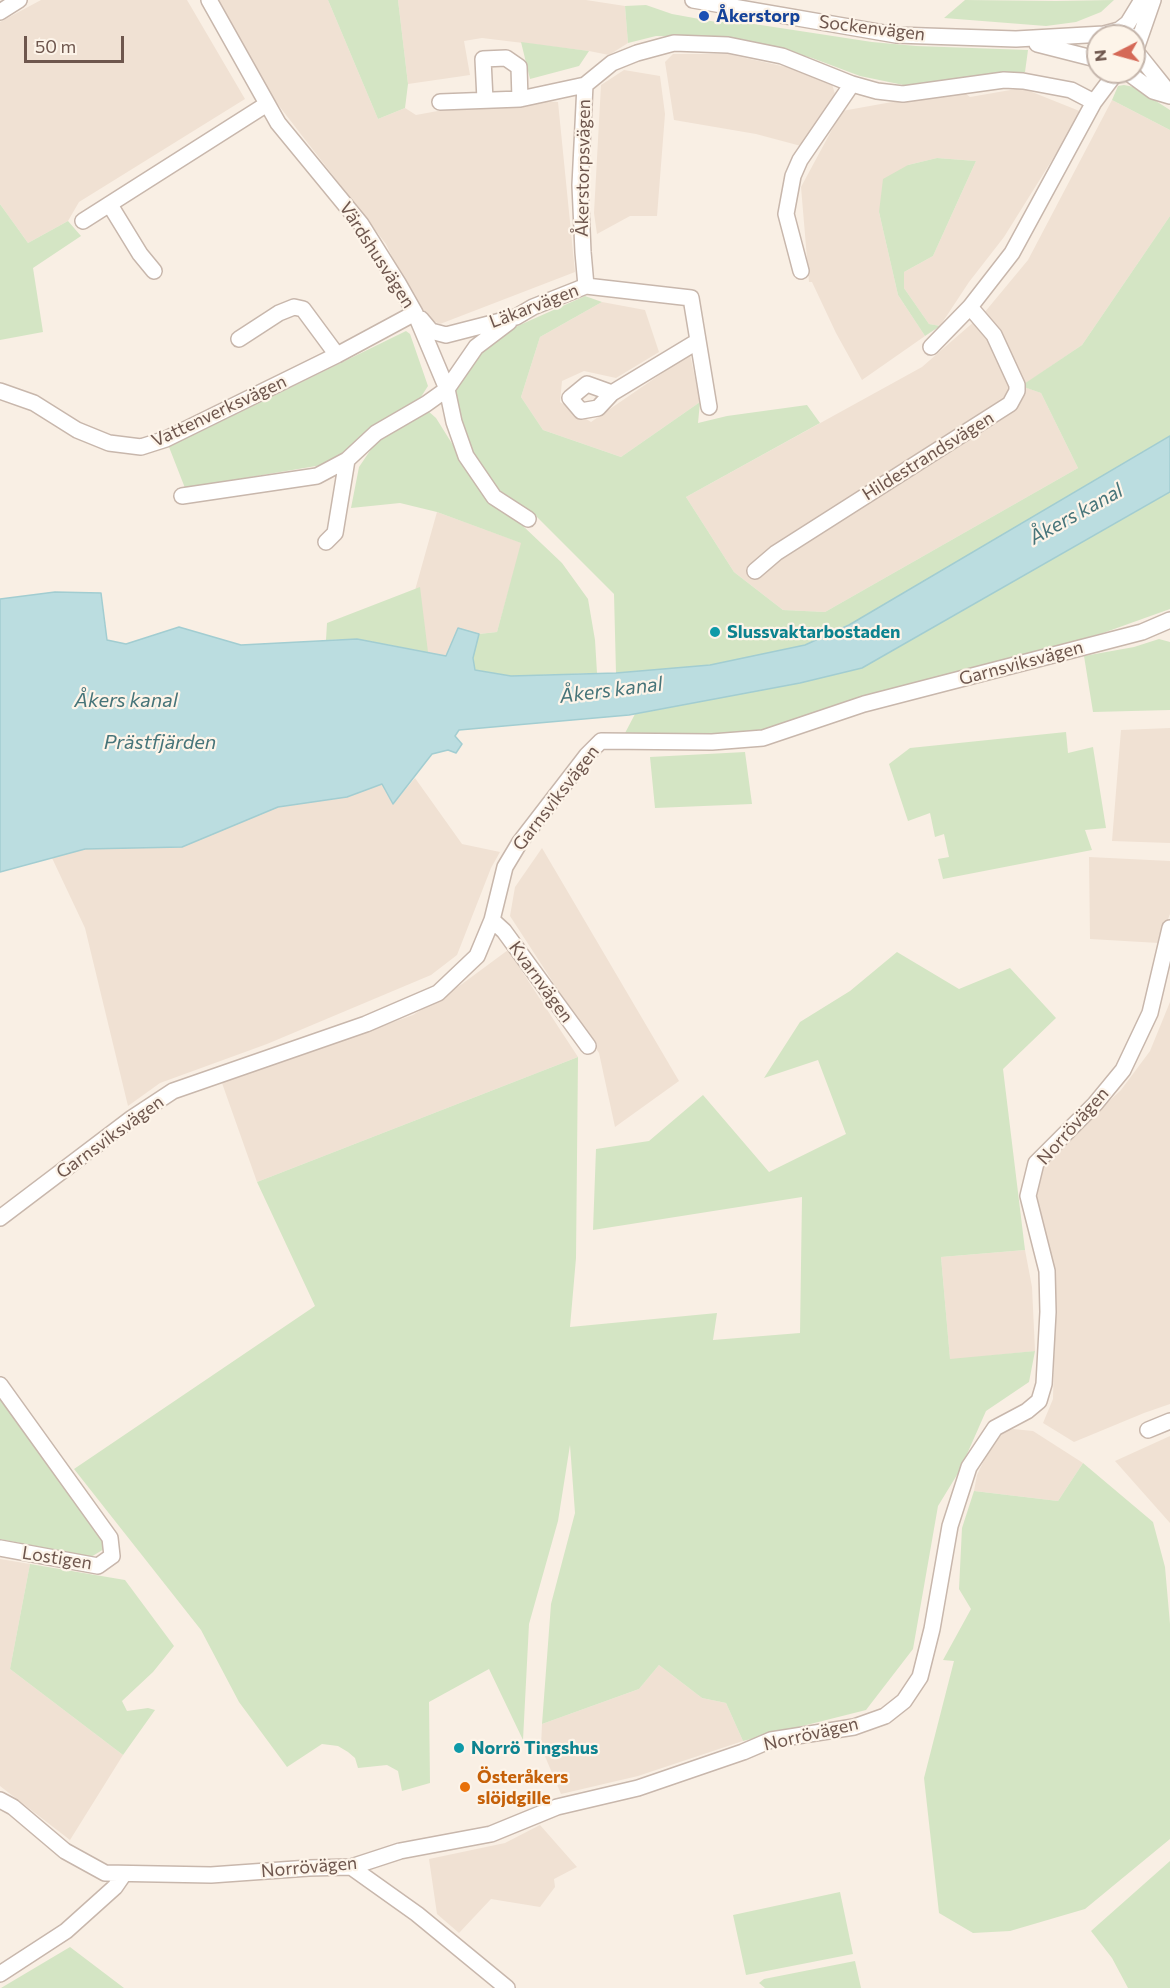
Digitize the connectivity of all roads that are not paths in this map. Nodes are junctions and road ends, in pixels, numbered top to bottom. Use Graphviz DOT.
graph roads {
  1 [pos="19,0"];
  2 [pos="210,0"];
  3 [pos="693,0"];
  4 [pos="1142,0"];
  5 [pos="1153,0"];
  6 [pos="0,12"];
  7 [pos="1128,24"];
  8 [pos="1136,24"];
  9 [pos="1016,39"];
  10 [pos="1086,42"];
  11 [pos="1086,61"];
  12 [pos="1146,69"];
  13 [pos="852,84"];
  14 [pos="1103,84"];
  15 [pos="1139,84"];
  16 [pos="585,85"];
  17 [pos="1170,95"];
  18 [pos="520,99"];
  19 [pos="485,100"];
  20 [pos="440,102"];
  21 [pos="1095,102"];
  22 [pos="267,104"];
  23 [pos="110,205"];
  24 [pos="83,221"];
  25 [pos="154,271"];
  26 [pos="801,271"];
  27 [pos="586,286"];
  28 [pos="969,308"];
  29 [pos="415,313"];
  30 [pos="516,316"];
  31 [pos="239,339"];
  32 [pos="698,341"];
  33 [pos="931,347"];
  34 [pos="337,355"];
  35 [pos="447,389"];
  36 [pos="0,391"];
  37 [pos="612,393"];
  38 [pos="709,407"];
  39 [pos="346,460"];
  40 [pos="182,496"];
  41 [pos="528,519"];
  42 [pos="326,542"];
  43 [pos="755,571"];
  44 [pos="1170,620"];
  45 [pos="492,920"];
  46 [pos="1170,928"];
  47 [pos="588,1046"];
  48 [pos="0,1218"];
  49 [pos="0,1385"];
  50 [pos="1170,1421"];
  51 [pos="1148,1430"];
  52 [pos="0,1548"];
  53 [pos="0,1800"];
  54 [pos="351,1867"];
  55 [pos="124,1874"];
  56 [pos="0,1974"];
  57 [pos="507,1988"];
  1 -- 6 [label="street"];
  2 -- 22 [label="street, Värdshusvägen"];
  3 -- 9 [label="street, Sockenvägen"];
  4 -- 7 [label="street"];
  5 -- 8 [label="street"];
  9 -- 10 [label="street, Sockenvägen"];
  9 -- 11 [label="street, Sockenvägen"];
  12 -- 17 [label="street, Sockenvägen"];
  13 -- 16 [label="street, Åkerstorpsvägen"];
  13 -- 21 [label="street, Åkerstorpsvägen"];
  13 -- 26 [label="street"];
  14 -- 21 [label="street"];
  15 -- 17 [label="street, Sockenvägen"];
  16 -- 18 [label="street, Åkerstorpsvägen"];
  16 -- 27 [label="street, Åkerstorpsvägen"];
  18 -- 19 [label="street, Åkerstorpsvägen"];
  18 -- 19 [label="street"];
  19 -- 20 [label="street, Åkerstorpsvägen"];
  21 -- 28 [label="street"];
  22 -- 23 [label="street"];
  22 -- 29 [label="street, Värdshusvägen"];
  23 -- 24 [label="street"];
  23 -- 25 [label="street"];
  27 -- 30 [label="street, Läkarvägen"];
  27 -- 32 [label="street, Läkarvägen"];
  28 -- 33 [label="street"];
  28 -- 43 [label="street, Hildestrandsvägen"];
  29 -- 30 [label="street, Läkarvägen"];
  29 -- 34 [label="street, Vattenverksvägen"];
  29 -- 35 [label="street, Värdshusvägen"];
  30 -- 35 [label="street"];
  31 -- 34 [label="street"];
  32 -- 37 [label="street"];
  32 -- 38 [label="street, Läkarvägen"];
  34 -- 36 [label="street, Vattenverksvägen"];
  35 -- 39 [label="street"];
  35 -- 41 [label="street, Värdshusvägen"];
  39 -- 40 [label="street"];
  39 -- 42 [label="street"];
  44 -- 45 [label="street, Garnsviksvägen"];
  45 -- 47 [label="street, Kvarnvägen"];
  45 -- 48 [label="street, Garnsviksvägen"];
  46 -- 54 [label="street, Norrövägen"];
  49 -- 52 [label="street, Lostigen"];
  50 -- 51 [label="street"];
  53 -- 55 [label="street, Norrövägen"];
  54 -- 55 [label="street, Norrövägen"];
  54 -- 57 [label="street"];
  55 -- 56 [label="street"];
}
